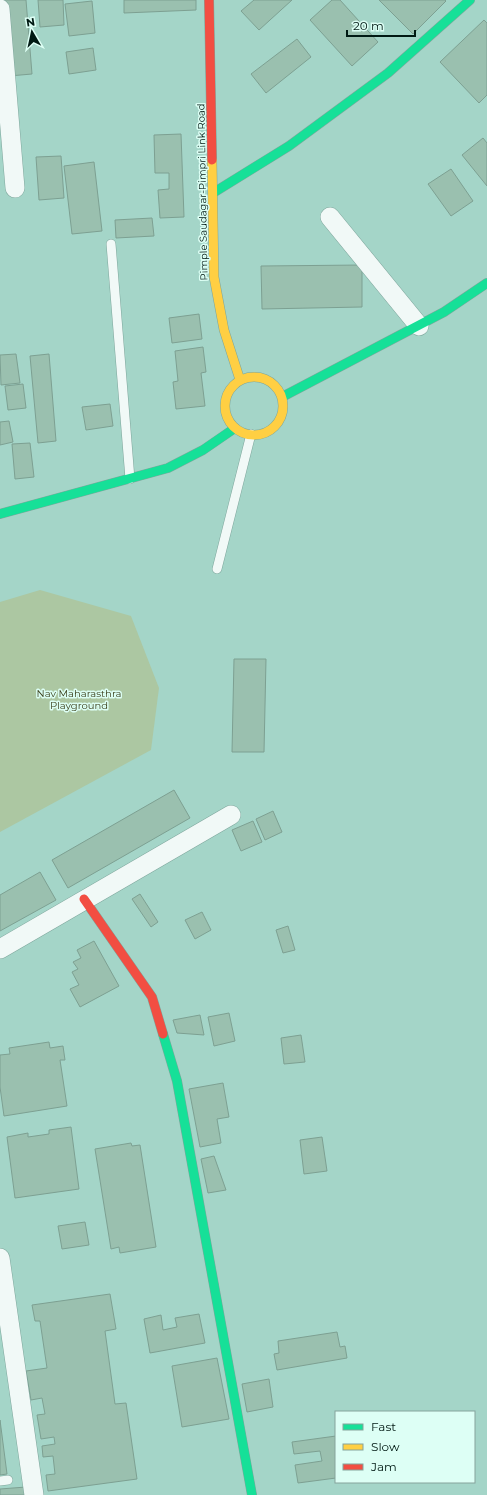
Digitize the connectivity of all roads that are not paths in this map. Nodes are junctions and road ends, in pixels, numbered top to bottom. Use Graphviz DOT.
graph roads {
  1 [pos="209,0"];
  2 [pos="470,0"];
  3 [pos="0,9"];
  4 [pos="15,188"];
  5 [pos="213,193"];
  6 [pos="330,217"];
  7 [pos="111,244"];
  8 [pos="487,283"];
  9 [pos="419,326"];
  10 [pos="240,380"];
  11 [pos="282,397"];
  12 [pos="235,428"];
  13 [pos="251,434"];
  14 [pos="130,479"];
  15 [pos="0,514"];
  16 [pos="217,569"];
  17 [pos="231,815"];
  18 [pos="84,899"];
  19 [pos="0,949"];
  20 [pos="0,1258"];
  21 [pos="34,1495"];
  22 [pos="252,1495"];
  1 -- 5 [label="street, Pimple Saudagar-Pimpri Link Road"];
  2 -- 5 [label="street"];
  3 -- 4 [label="street"];
  5 -- 10 [label="street, Pimple Saudagar-Pimpri Link Road"];
  6 -- 9 [label="street"];
  7 -- 14 [label="lane"];
  8 -- 9 [label="street"];
  9 -- 11 [label="street"];
  10 -- 11 [label="street"];
  10 -- 12 [label="street"];
  11 -- 13 [label="street"];
  12 -- 13 [label="street"];
  12 -- 14 [label="street"];
  13 -- 16 [label="lane"];
  14 -- 15 [label="street"];
  17 -- 18 [label="street"];
  18 -- 19 [label="street"];
  18 -- 22 [label="street"];
  20 -- 21 [label="street"];
}
